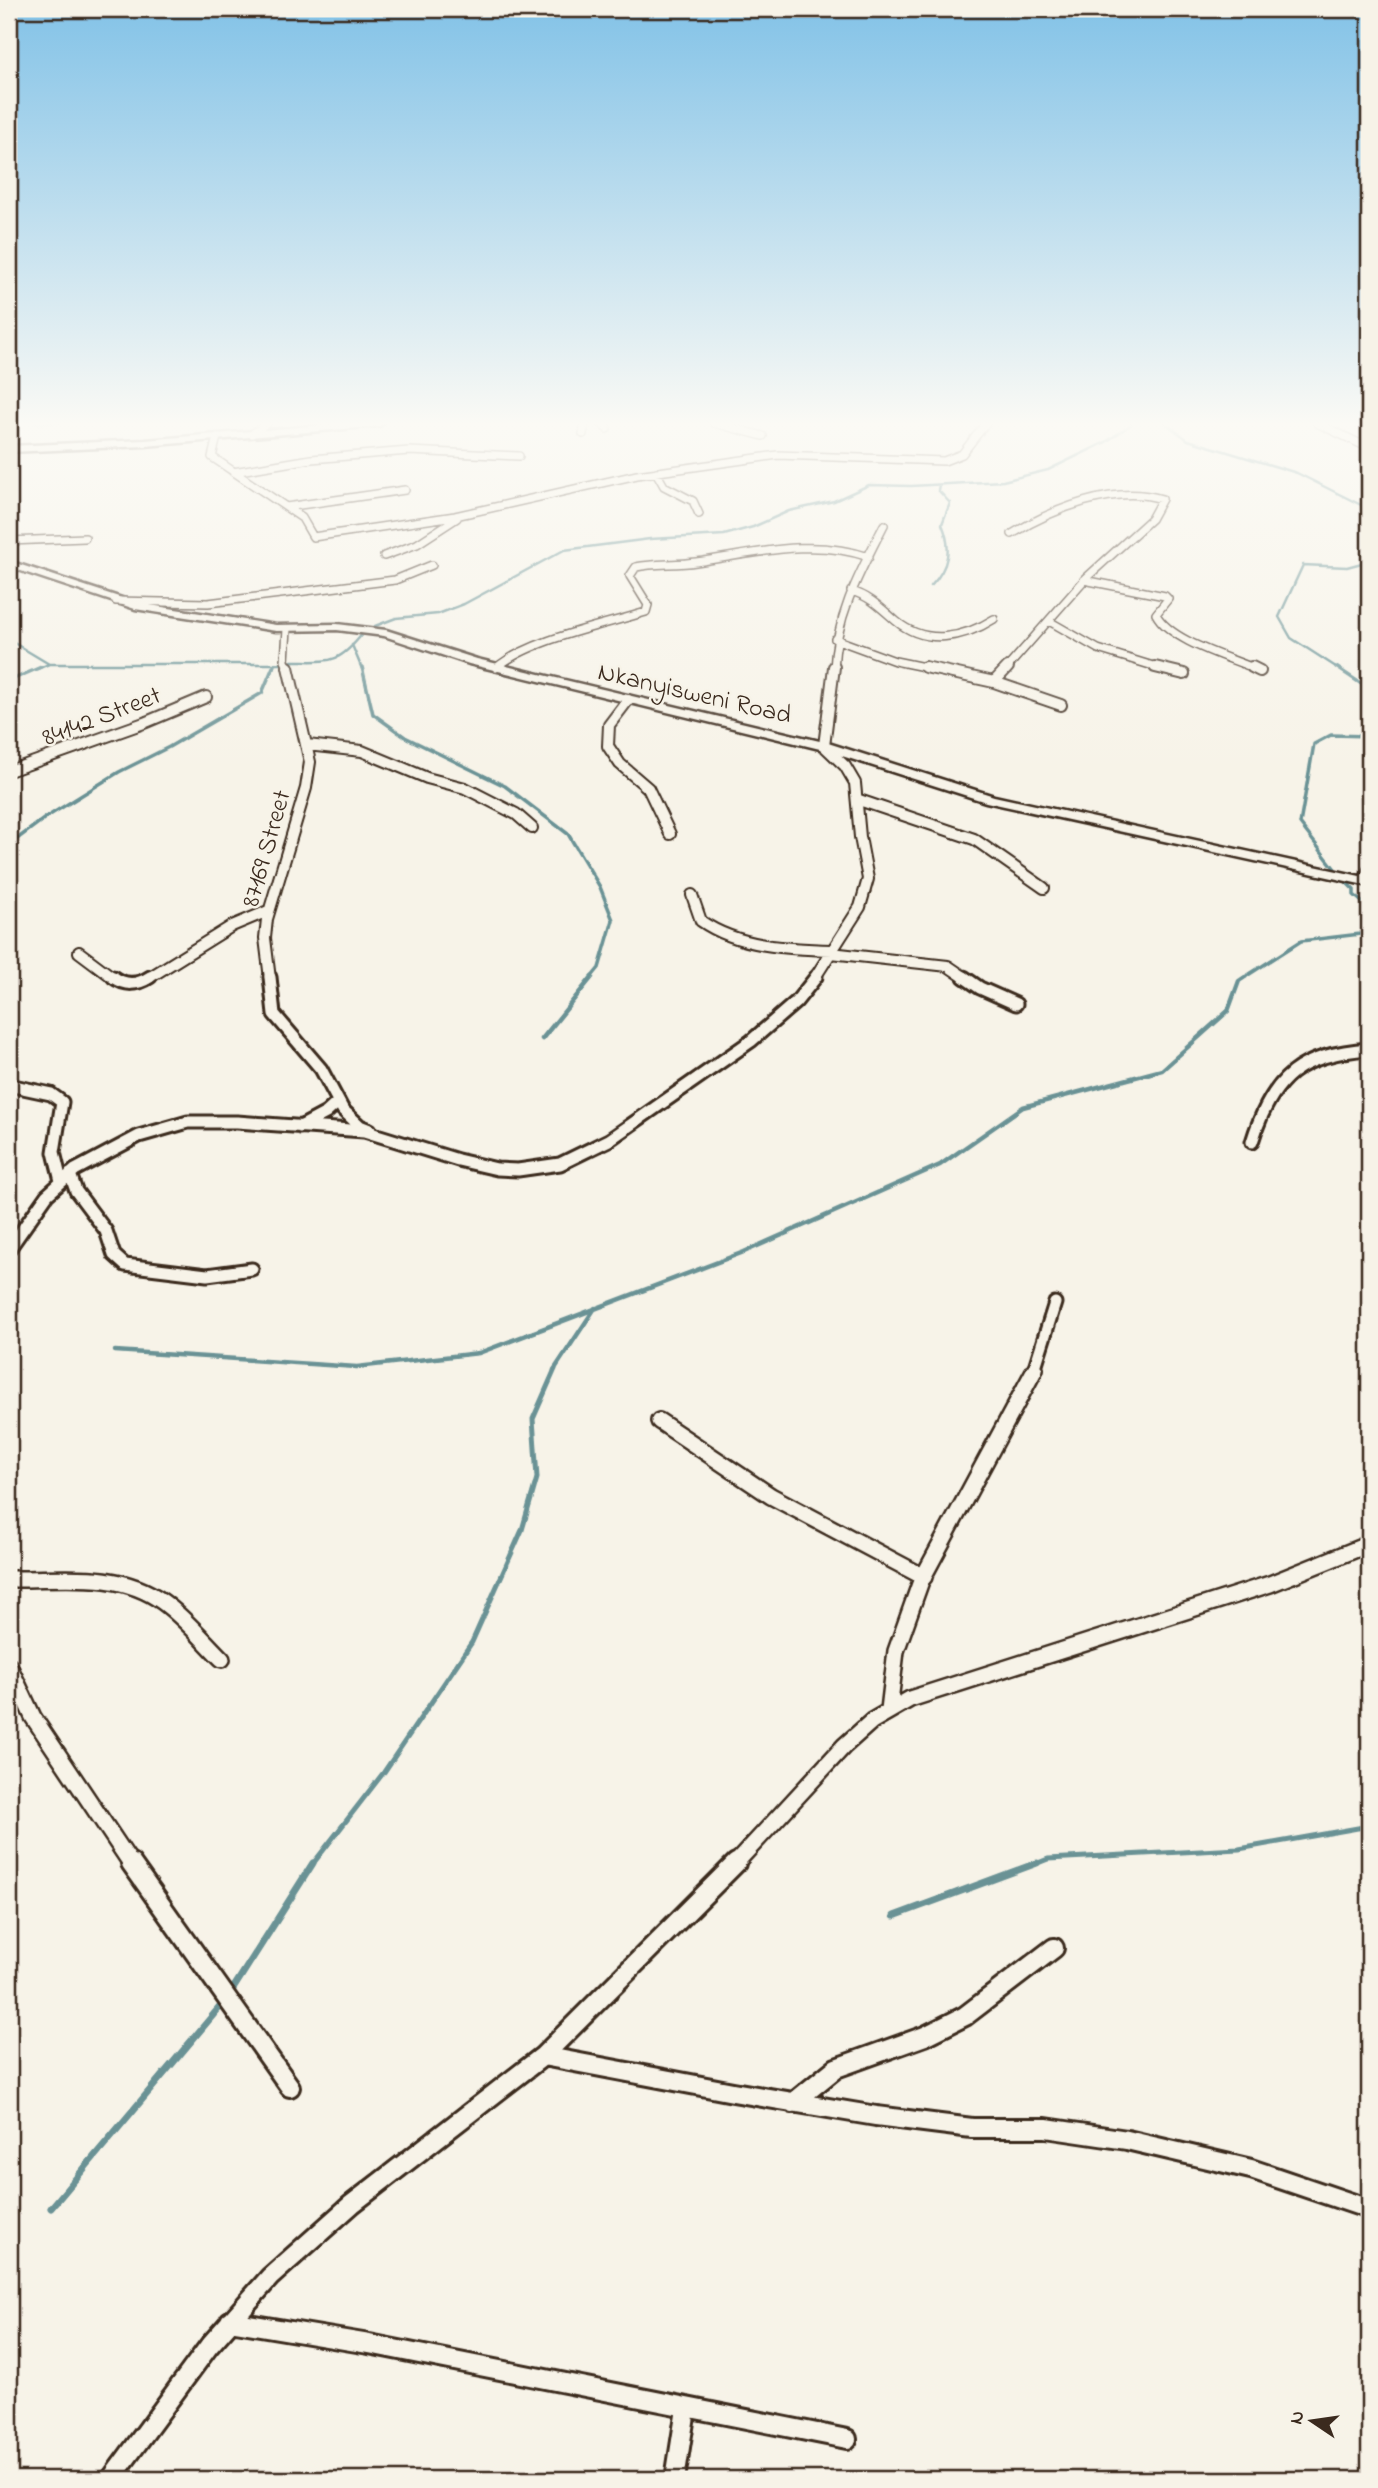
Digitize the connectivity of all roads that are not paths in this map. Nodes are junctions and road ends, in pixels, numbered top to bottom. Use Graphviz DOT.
graph roads {
  1 [pos="27,539"];
  2 [pos="425,539"];
  3 [pos="877,539"];
  4 [pos="1128,539"];
  5 [pos="9,541"];
  6 [pos="384,556"];
  7 [pos="869,557"];
  8 [pos="9,564"];
  9 [pos="432,565"];
  10 [pos="1084,580"];
  11 [pos="851,591"];
  12 [pos="116,601"];
  13 [pos="994,619"];
  14 [pos="1049,621"];
  15 [pos="287,629"];
  16 [pos="835,639"];
  17 [pos="496,667"];
  18 [pos="1260,671"];
  19 [pos="1184,674"];
  20 [pos="994,682"];
  21 [pos="206,697"];
  22 [pos="628,700"];
  23 [pos="1061,705"];
  24 [pos="307,745"];
  25 [pos="824,746"];
  26 [pos="9,771"];
  27 [pos="859,800"];
  28 [pos="531,828"];
  29 [pos="670,834"];
  30 [pos="1368,877"];
  31 [pos="1044,888"];
  32 [pos="692,895"];
  33 [pos="268,911"];
  34 [pos="832,951"];
  35 [pos="79,952"];
  36 [pos="1016,1004"];
  37 [pos="1369,1049"];
  38 [pos="9,1085"];
  39 [pos="338,1102"];
  40 [pos="300,1128"];
  41 [pos="375,1133"];
  42 [pos="1252,1142"];
  43 [pos="66,1177"];
  44 [pos="9,1249"];
  45 [pos="252,1269"];
  46 [pos="1055,1303"];
  47 [pos="659,1422"];
  48 [pos="1369,1544"];
  49 [pos="924,1577"];
  50 [pos="9,1579"];
  51 [pos="222,1659"];
  52 [pos="9,1666"];
  53 [pos="889,1710"];
  54 [pos="1054,1948"];
  55 [pos="543,2056"];
  56 [pos="290,2087"];
  57 [pos="793,2103"];
  58 [pos="1369,2209"];
  59 [pos="230,2320"];
  60 [pos="686,2409"];
  61 [pos="847,2439"];
  62 [pos="111,2479"];
  63 [pos="675,2479"];
  1 -- 5 [label="street"];
  2 -- 6 [label="street"];
  3 -- 7 [label="street"];
  4 -- 10 [label="street"];
  7 -- 11 [label="street"];
  7 -- 17 [label="street"];
  8 -- 12 [label="street, Nkanyisweni Road"];
  9 -- 12 [label="street"];
  10 -- 14 [label="street"];
  10 -- 18 [label="street"];
  11 -- 13 [label="street"];
  11 -- 16 [label="street"];
  12 -- 15 [label="street, Nkanyisweni Road"];
  14 -- 19 [label="street"];
  14 -- 20 [label="street"];
  15 -- 17 [label="street, Nkanyisweni Road"];
  15 -- 24 [label="street, 87169 Street"];
  16 -- 20 [label="street"];
  16 -- 25 [label="street"];
  17 -- 22 [label="street, Nkanyisweni Road"];
  20 -- 23 [label="street"];
  21 -- 26 [label="street, 84142 Street"];
  22 -- 25 [label="street, Nkanyisweni Road"];
  22 -- 29 [label="street"];
  24 -- 28 [label="street"];
  24 -- 33 [label="street, 87169 Street"];
  25 -- 27 [label="street"];
  25 -- 30 [label="street, Nkanyisweni Road"];
  27 -- 31 [label="street"];
  27 -- 34 [label="street"];
  32 -- 34 [label="street"];
  33 -- 35 [label="street"];
  33 -- 39 [label="street, 87169 Street"];
  34 -- 36 [label="street"];
  34 -- 41 [label="street"];
  37 -- 42 [label="street"];
  38 -- 43 [label="street"];
  39 -- 40 [label="street"];
  39 -- 41 [label="street, 87169 Street"];
  40 -- 41 [label="street"];
  40 -- 43 [label="street"];
  43 -- 44 [label="street"];
  43 -- 45 [label="street"];
  46 -- 49 [label="street"];
  47 -- 49 [label="street"];
  48 -- 53 [label="street"];
  49 -- 53 [label="street"];
  50 -- 51 [label="street"];
  52 -- 56 [label="street"];
  53 -- 55 [label="street"];
  54 -- 57 [label="street"];
  55 -- 57 [label="street"];
  55 -- 59 [label="street"];
  57 -- 58 [label="street"];
  59 -- 60 [label="street"];
  59 -- 62 [label="street"];
  60 -- 61 [label="street"];
  60 -- 63 [label="street"];
}
